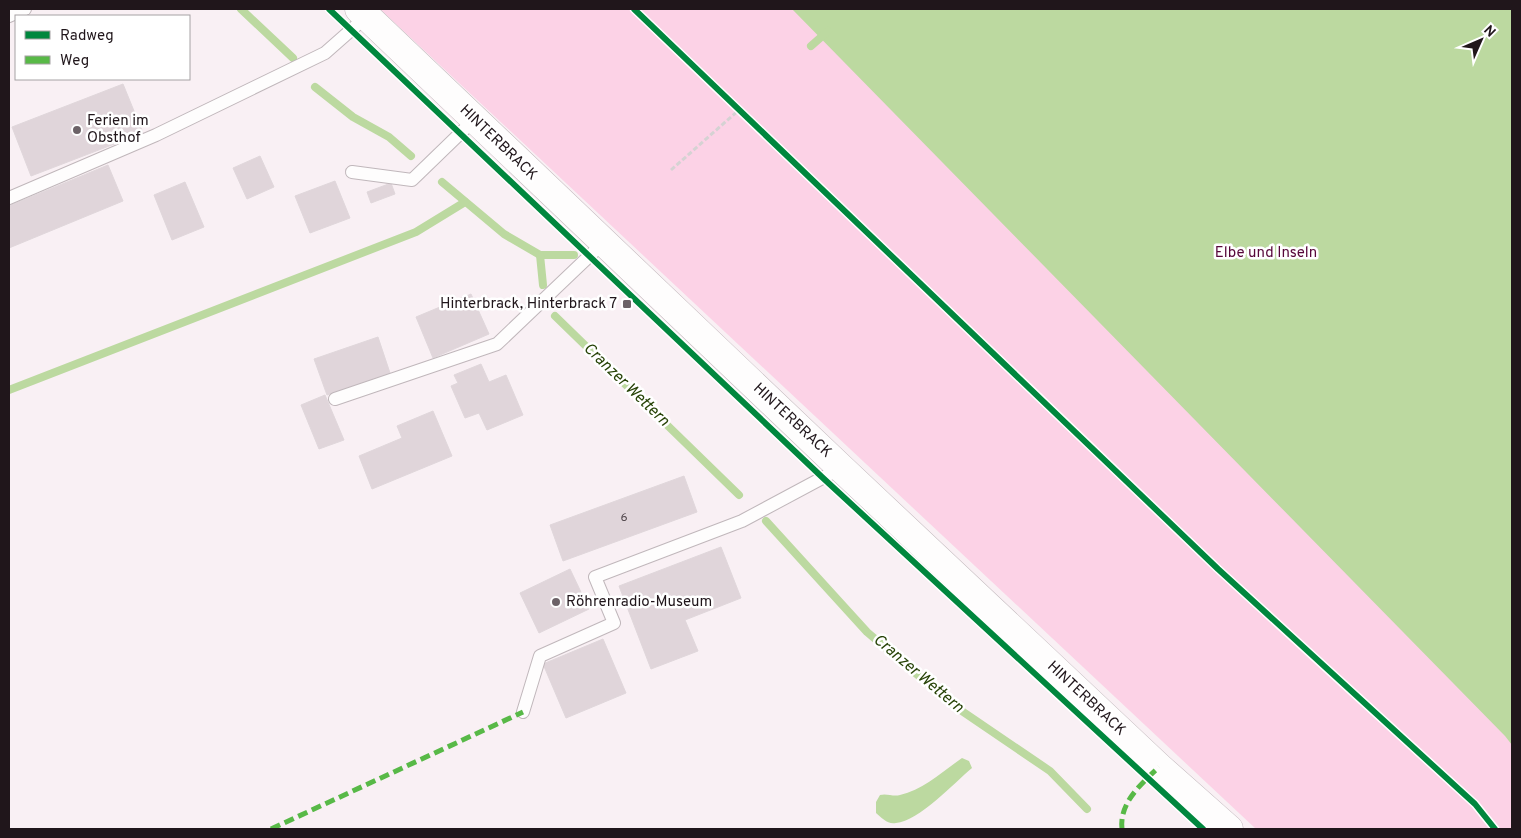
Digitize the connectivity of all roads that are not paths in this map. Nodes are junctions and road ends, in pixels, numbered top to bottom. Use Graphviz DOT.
graph roads {
  1 [pos="25,9"];
  2 [pos="363,12"];
  3 [pos="9,16"];
  4 [pos="474,120"];
  5 [pos="352,172"];
  6 [pos="9,198"];
  7 [pos="602,243"];
  8 [pos="335,399"];
  9 [pos="841,468"];
  10 [pos="523,712"];
  11 [pos="1229,829"];
  1 -- 3 [label="lane"];
  2 -- 4 [label="street, HINTERBRACK"];
  2 -- 6 [label="lane"];
  4 -- 5 [label="lane"];
  4 -- 7 [label="street, HINTERBRACK"];
  7 -- 8 [label="lane"];
  7 -- 9 [label="street, HINTERBRACK"];
  9 -- 10 [label="lane"];
  9 -- 11 [label="street, HINTERBRACK"];
}
